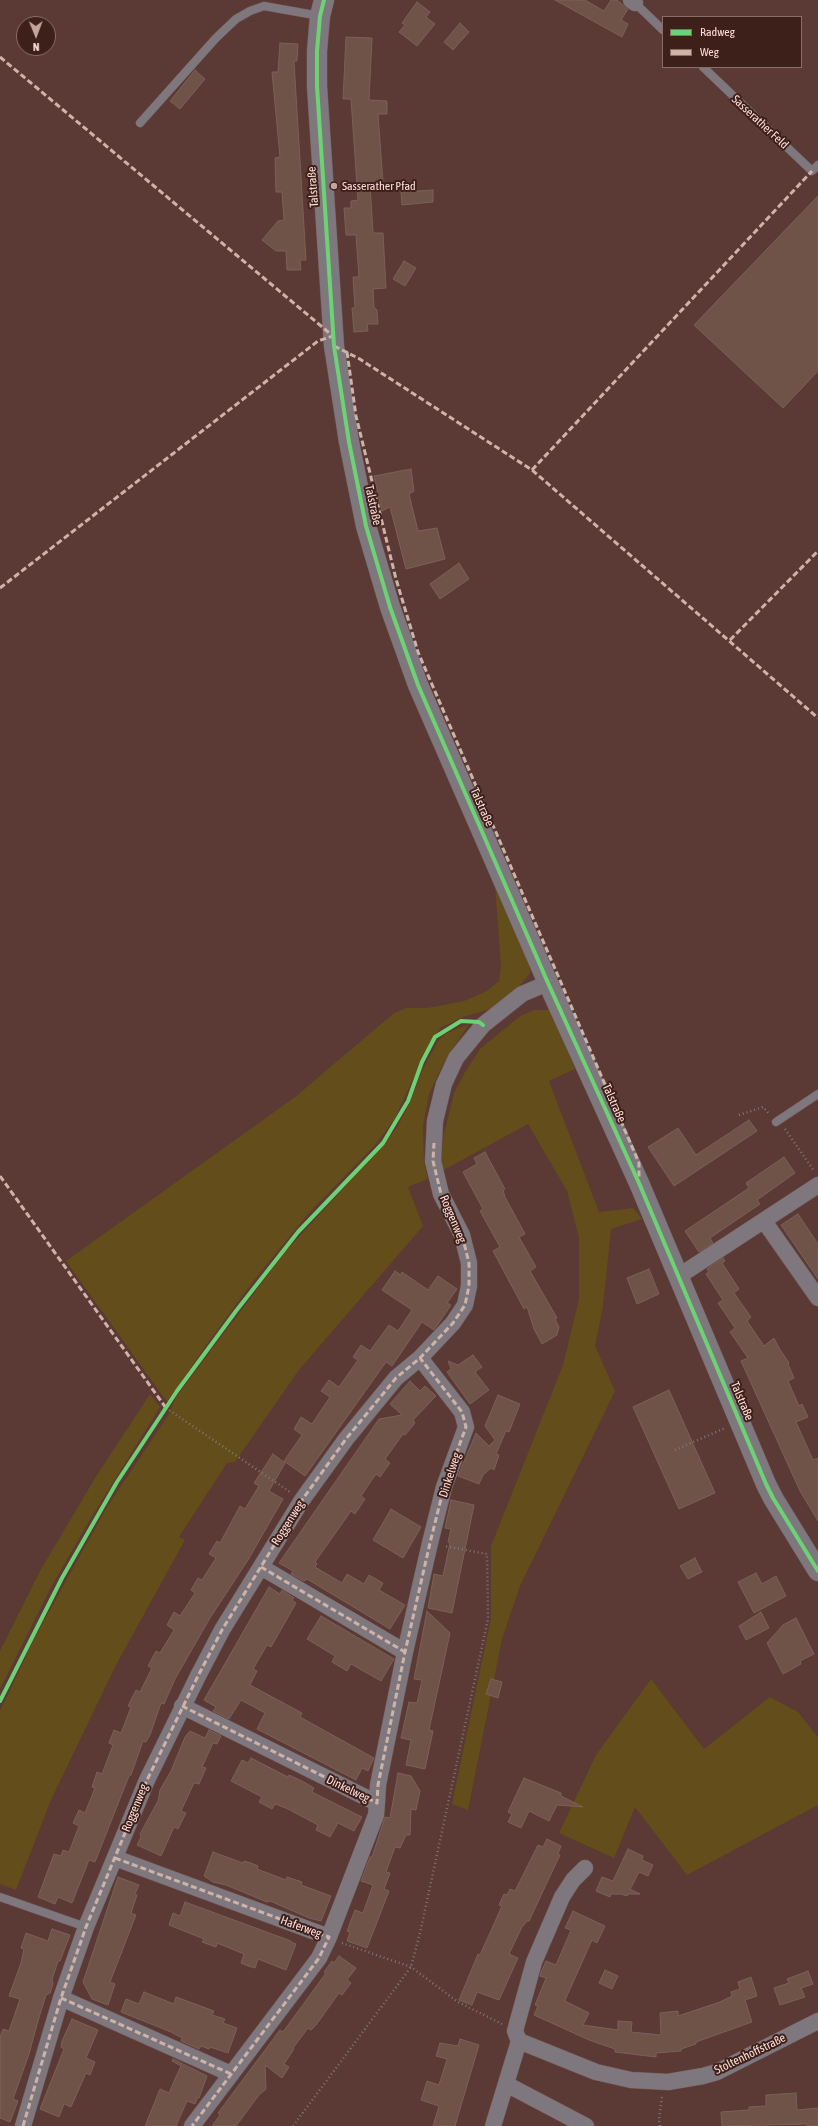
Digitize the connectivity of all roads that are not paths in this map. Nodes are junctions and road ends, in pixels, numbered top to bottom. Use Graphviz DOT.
graph roads {
  1 [pos="633,1"];
  2 [pos="322,8"];
  3 [pos="662,29"];
  4 [pos="704,68"];
  5 [pos="140,123"];
  6 [pos="818,165"];
  7 [pos="548,983"];
  8 [pos="818,1094"];
  9 [pos="776,1122"];
  10 [pos="818,1185"];
  11 [pos="764,1221"];
  12 [pos="679,1276"];
  13 [pos="818,1298"];
  14 [pos="420,1358"];
  15 [pos="261,1567"];
  16 [pos="818,1571"];
  17 [pos="405,1652"];
  18 [pos="182,1706"];
  19 [pos="377,1803"];
  20 [pos="115,1858"];
  21 [pos="585,1868"];
  22 [pos="0,1897"];
  23 [pos="86,1927"];
  24 [pos="329,1937"];
  25 [pos="61,1998"];
  26 [pos="818,2021"];
  27 [pos="517,2036"];
  28 [pos="231,2074"];
  29 [pos="506,2084"];
  30 [pos="23,2126"];
  31 [pos="192,2126"];
  32 [pos="493,2126"];
  33 [pos="586,2126"];
  1 -- 3 [label="lane"];
  2 -- 5 [label="lane"];
  2 -- 7 [label="street, Talstraße"];
  4 -- 6 [label="lane, Sasserather Feld"];
  7 -- 12 [label="street, Talstraße"];
  7 -- 14 [label="street, Roggenweg"];
  8 -- 9 [label="lane"];
  10 -- 11 [label="street"];
  11 -- 12 [label="street"];
  11 -- 13 [label="street"];
  12 -- 16 [label="street, Talstraße"];
  14 -- 15 [label="street, Roggenweg"];
  14 -- 17 [label="street, Dinkelweg"];
  15 -- 17 [label="street"];
  15 -- 18 [label="street, Roggenweg"];
  17 -- 19 [label="street, Dinkelweg"];
  18 -- 19 [label="street, Dinkelweg"];
  18 -- 20 [label="street, Roggenweg"];
  19 -- 24 [label="street"];
  20 -- 23 [label="street, Roggenweg"];
  20 -- 24 [label="street, Haferweg"];
  21 -- 27 [label="street"];
  22 -- 23 [label="lane"];
  23 -- 25 [label="street, Roggenweg"];
  24 -- 28 [label="street, Haferweg"];
  25 -- 28 [label="street"];
  25 -- 30 [label="street, Roggenweg"];
  26 -- 27 [label="street, Stoltenhoffstraße"];
  27 -- 29 [label="street"];
  28 -- 31 [label="street, Haferweg"];
  29 -- 32 [label="street"];
  29 -- 33 [label="street"];
}
